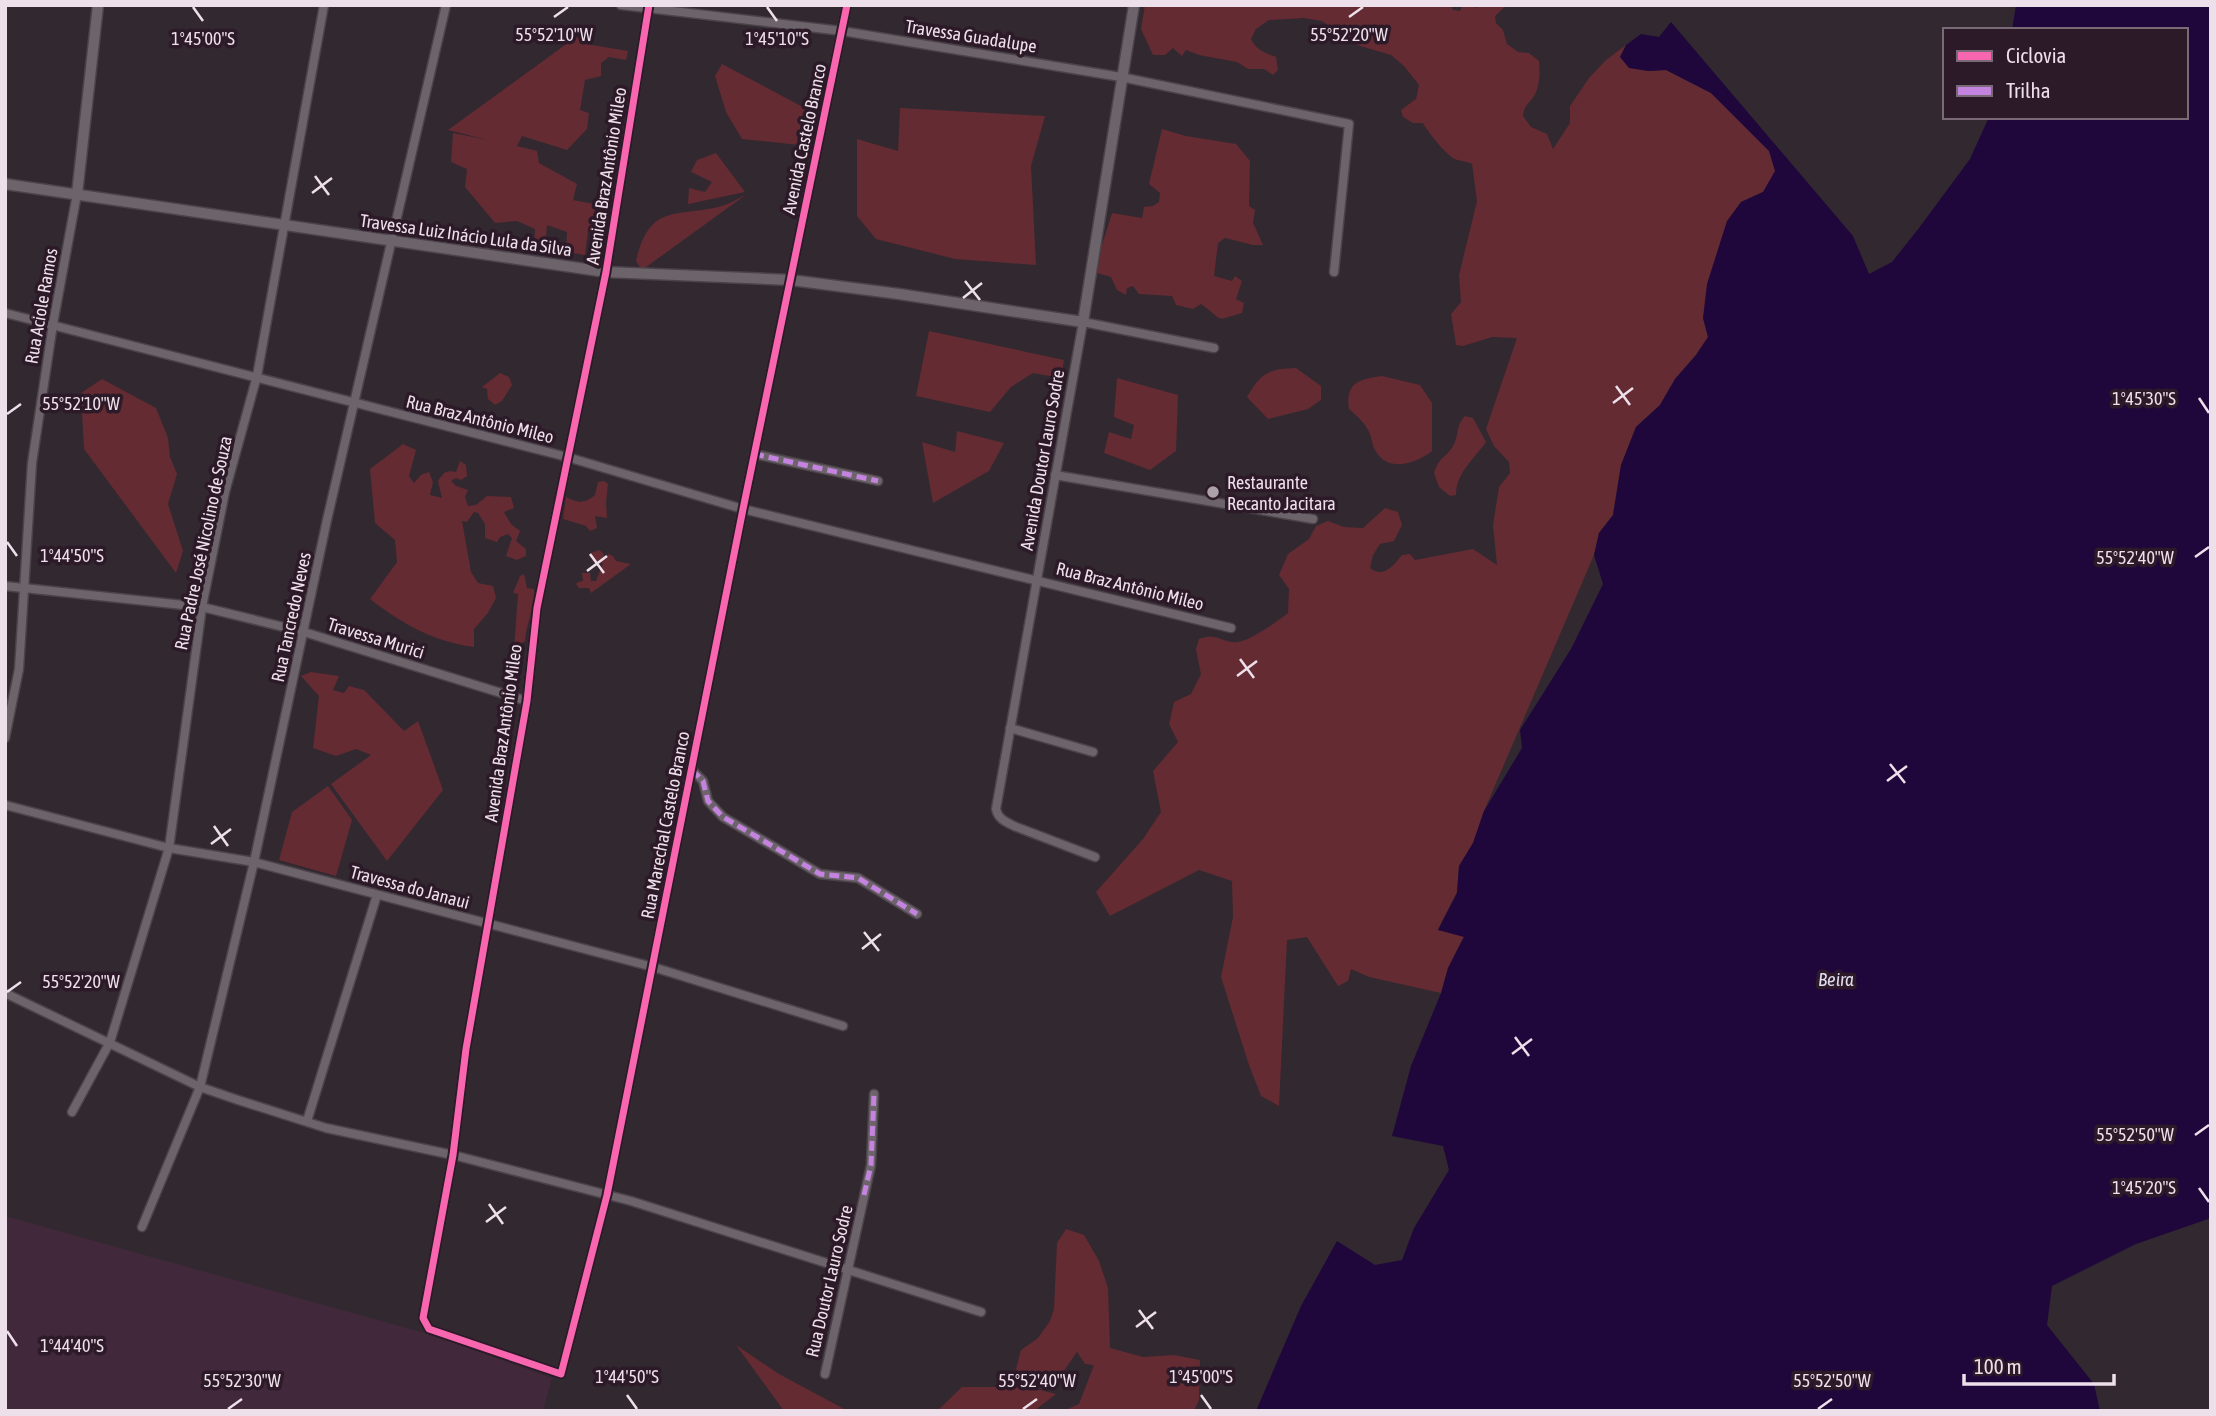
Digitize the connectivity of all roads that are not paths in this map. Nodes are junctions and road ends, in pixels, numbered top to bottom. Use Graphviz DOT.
graph roads {
  1 [pos="98,5"];
  2 [pos="324,5"];
  3 [pos="446,5"];
  4 [pos="621,5"];
  5 [pos="847,5"];
  6 [pos="1134,5"];
  7 [pos="649,7"];
  8 [pos="842,31"];
  9 [pos="1121,77"];
  10 [pos="5,184"];
  11 [pos="77,194"];
  12 [pos="286,224"];
  13 [pos="394,240"];
  14 [pos="606,272"];
  15 [pos="1334,272"];
  16 [pos="790,280"];
  17 [pos="5,313"];
  18 [pos="1083,322"];
  19 [pos="53,324"];
  20 [pos="1213,348"];
  21 [pos="257,376"];
  22 [pos="355,403"];
  23 [pos="754,454"];
  24 [pos="566,457"];
  25 [pos="1055,475"];
  26 [pos="878,481"];
  27 [pos="743,509"];
  28 [pos="1313,519"];
  29 [pos="1036,579"];
  30 [pos="5,586"];
  31 [pos="25,587"];
  32 [pos="202,607"];
  33 [pos="1231,628"];
  34 [pos="304,632"];
  35 [pos="527,701"];
  36 [pos="1010,728"];
  37 [pos="5,738"];
  38 [pos="1094,752"];
  39 [pos="692,770"];
  40 [pos="5,805"];
  41 [pos="169,848"];
  42 [pos="1095,857"];
  43 [pos="254,862"];
  44 [pos="377,895"];
  45 [pos="918,914"];
  46 [pos="489,924"];
  47 [pos="653,967"];
  48 [pos="5,993"];
  49 [pos="843,1026"];
  50 [pos="110,1042"];
  51 [pos="200,1087"];
  52 [pos="874,1094"];
  53 [pos="72,1112"];
  54 [pos="306,1121"];
  55 [pos="453,1155"];
  56 [pos="607,1195"];
  57 [pos="142,1227"];
  58 [pos="848,1268"];
  59 [pos="981,1312"];
  60 [pos="561,1374"];
  61 [pos="825,1374"];
  1 -- 11 [label="street, Rua Aciole Ramos"];
  2 -- 12 [label="street, Rua Padre José Nicolino de Souza"];
  3 -- 13 [label="street, Rua Tancredo Neves"];
  4 -- 7 [label="street, Travessa Guadalupe"];
  5 -- 8 [label="street, Avenida Castelo Branco"];
  6 -- 9 [label="street, Avenida Doutor Lauro Sodre"];
  7 -- 8 [label="street, Travessa Guadalupe"];
  7 -- 14 [label="street, Avenida Braz Antônio Mileo"];
  8 -- 9 [label="street, Travessa Guadalupe"];
  8 -- 16 [label="street, Avenida Castelo Branco"];
  9 -- 15 [label="street, Travessa Guadalupe"];
  9 -- 18 [label="street, Avenida Doutor Lauro Sodre"];
  10 -- 11 [label="street, Travessa Luiz Inácio Lula da Silva"];
  11 -- 12 [label="street, Travessa Luiz Inácio Lula da Silva"];
  11 -- 19 [label="street, Rua Aciole Ramos"];
  12 -- 13 [label="street, Travessa Luiz Inácio Lula da Silva"];
  12 -- 21 [label="street, Rua Padre José Nicolino de Souza"];
  13 -- 14 [label="street, Travessa Luiz Inácio Lula da Silva"];
  13 -- 22 [label="street, Rua Tancredo Neves"];
  14 -- 16 [label="street, Travessa Luiz Inácio Lula da Silva"];
  14 -- 24 [label="street, Avenida Braz Antônio Mileo"];
  16 -- 18 [label="street, Travessa Luiz Inácio Lula da Silva"];
  16 -- 23 [label="street, Rua Marechal Castelo Branco"];
  17 -- 19 [label="street, Rua Braz Antônio Mileo"];
  18 -- 20 [label="street, Travessa Luiz Inácio Lula da Silva"];
  18 -- 25 [label="street, Avenida Doutor Lauro Sodre"];
  19 -- 21 [label="street, Rua Braz Antônio Mileo"];
  19 -- 31 [label="street, Rua Aciole Ramos"];
  21 -- 22 [label="street, Rua Braz Antônio Mileo"];
  21 -- 32 [label="street, Rua Padre José Nicolino de Souza"];
  22 -- 24 [label="street, Rua Braz Antônio Mileo"];
  22 -- 34 [label="street, Rua Tancredo Neves"];
  23 -- 26 [label="street"];
  23 -- 27 [label="street, Rua Marechal Castelo Branco"];
  24 -- 27 [label="street, Rua Braz Antônio Mileo"];
  24 -- 35 [label="street, Avenida Braz Antônio Mileo"];
  25 -- 28 [label="street"];
  25 -- 29 [label="street, Avenida Doutor Lauro Sodre"];
  27 -- 29 [label="street, Rua Braz Antônio Mileo"];
  27 -- 39 [label="street, Rua Marechal Castelo Branco"];
  29 -- 33 [label="street, Rua Braz Antônio Mileo"];
  29 -- 36 [label="street, Avenida Doutor Lauro Sodre"];
  30 -- 31 [label="street, Travessa Murici"];
  31 -- 32 [label="street, Travessa Murici"];
  31 -- 37 [label="street, Rua Aciole Ramos"];
  32 -- 34 [label="street, Travessa Murici"];
  32 -- 41 [label="street, Rua Padre José Nicolino de Souza"];
  34 -- 35 [label="street, Travessa Murici"];
  34 -- 43 [label="street, Rua Tancredo Neves"];
  35 -- 46 [label="street, Avenida Braz Antônio Mileo"];
  36 -- 38 [label="street"];
  36 -- 42 [label="street, Avenida Doutor Lauro Sodre"];
  39 -- 45 [label="street"];
  39 -- 47 [label="street, Rua Marechal Castelo Branco"];
  40 -- 41 [label="street, Travessa do Janaui"];
  41 -- 43 [label="street, Travessa do Janaui"];
  41 -- 50 [label="street, Rua Padre José Nicolino de Souza"];
  43 -- 44 [label="street, Travessa do Janaui"];
  43 -- 51 [label="street, Rua Tancredo Neves"];
  44 -- 46 [label="street, Travessa do Janaui"];
  44 -- 54 [label="street"];
  46 -- 47 [label="street, Travessa do Janaui"];
  46 -- 55 [label="street, Avenida Braz Antônio Mileo"];
  47 -- 49 [label="street, Travessa do Janaui"];
  47 -- 56 [label="street, Rua Marechal Castelo Branco"];
  48 -- 50 [label="street"];
  50 -- 51 [label="street"];
  50 -- 53 [label="street, Rua Padre José Nicolino de Souza"];
  51 -- 54 [label="street"];
  51 -- 57 [label="street, Rua Tancredo Neves"];
  52 -- 58 [label="street, Rua Doutor Lauro Sodre"];
  54 -- 55 [label="street"];
  55 -- 56 [label="street"];
  55 -- 60 [label="street, Avenida Braz Antônio Mileo"];
  56 -- 58 [label="street"];
  56 -- 60 [label="street, Rua Marechal Castelo Branco"];
  58 -- 59 [label="street"];
  58 -- 61 [label="street, Rua Doutor Lauro Sodre"];
}
